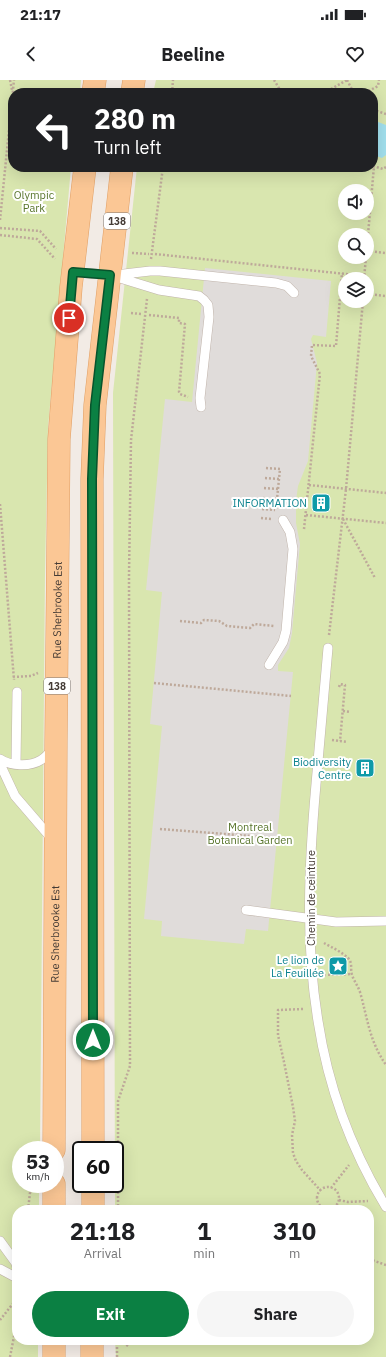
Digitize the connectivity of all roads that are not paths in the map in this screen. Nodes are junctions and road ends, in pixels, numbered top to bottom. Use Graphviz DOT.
graph roads {
  1 [pos="84,172"];
  2 [pos="121,172"];
  3 [pos="65,266"];
  4 [pos="110,275"];
  5 [pos="294,293"];
  6 [pos="201,407"];
  7 [pos="278,518"];
  8 [pos="328,648"];
  9 [pos="269,665"];
  10 [pos="17,692"];
  11 [pos="56,742"];
  12 [pos="0,759"];
  13 [pos="0,764"];
  14 [pos="16,764"];
  15 [pos="56,844"];
  16 [pos="246,910"];
  17 [pos="310,918"];
  18 [pos="386,920"];
  19 [pos="54,1141"];
  20 [pos="93,1141"];
  21 [pos="54,1193"];
  22 [pos="93,1193"];
  23 [pos="384,1204"];
  24 [pos="54,1205"];
  25 [pos="93,1205"];
  26 [pos="0,1241"];
  27 [pos="12,1258"];
  28 [pos="0,1269"];
  29 [pos="12,1275"];
  30 [pos="54,1345"];
  31 [pos="89,1345"];
  32 [pos="92,1345"];
  33 [pos="54,1357"];
  34 [pos="92,1357"];
  35 [pos="102,1357"];
  1 -- 3 [label="main road, Rue Sherbrooke Est / 138"];
  2 -- 4 [label="main road, 138"];
  3 -- 4 [label="lane"];
  3 -- 11 [label="main road, Rue Sherbrooke Est / 138"];
  4 -- 5 [label="lane"];
  4 -- 6 [label="lane"];
  4 -- 20 [label="main road, 138"];
  7 -- 9 [label="lane"];
  8 -- 17 [label="lane, Chemin de ceinture"];
  10 -- 14 [label="lane"];
  11 -- 14 [label="lane"];
  11 -- 15 [label="main road, Rue Sherbrooke Est / 138"];
  12 -- 14 [label="lane"];
  13 -- 15 [label="lane"];
  15 -- 19 [label="main road, Rue Sherbrooke Est / 138"];
  16 -- 17 [label="lane"];
  17 -- 18 [label="lane"];
  17 -- 23 [label="lane, Chemin de ceinture"];
  21 -- 24 [label="main road"];
  22 -- 25 [label="main road"];
  26 -- 27 [label="lane"];
  28 -- 29 [label="lane"];
  30 -- 33 [label="main road"];
  31 -- 35 [label="lane"];
  32 -- 34 [label="main road, bridge"];
}
